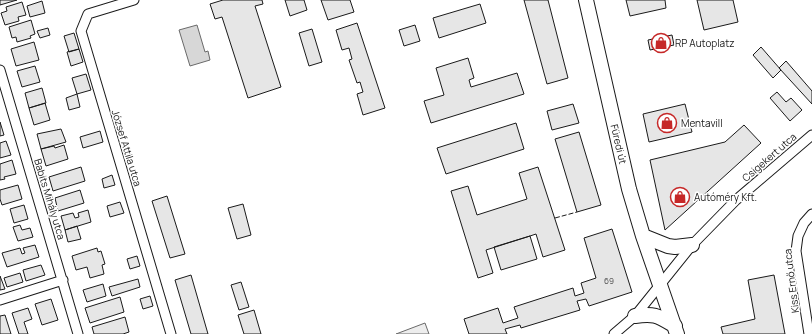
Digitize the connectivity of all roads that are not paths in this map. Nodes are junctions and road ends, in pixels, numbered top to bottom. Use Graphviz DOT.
graph roads {
  1 [pos="134,0"];
  2 [pos="586,0"];
  3 [pos="0,70"];
  4 [pos="812,135"];
  5 [pos="812,214"];
  6 [pos="643,236"];
  7 [pos="692,245"];
  8 [pos="62,280"];
  9 [pos="661,285"];
  10 [pos="0,300"];
  11 [pos="635,316"];
  12 [pos="810,328"];
  13 [pos="676,330"];
  14 [pos="78,334"];
  15 [pos="171,334"];
  16 [pos="614,334"];
  1 -- 15 [label="street, József Attila utca"];
  2 -- 6 [label="main road, Füredi út"];
  3 -- 8 [label="street, Babits Mihály utca"];
  4 -- 7 [label="street, Csigekert utca"];
  5 -- 12 [label="street, Kiss Ernő utca"];
  6 -- 7 [label="main road"];
  6 -- 9 [label="main road, Füredi út"];
  7 -- 9 [label="street, Csigekert utca"];
  8 -- 10 [label="street"];
  8 -- 14 [label="street, Babits Mihály utca"];
  9 -- 11 [label="street, Csigekert utca"];
  9 -- 13 [label="main road, Füredi út"];
  11 -- 13 [label="main road"];
  11 -- 16 [label="street, Csigekert utca"];
}
